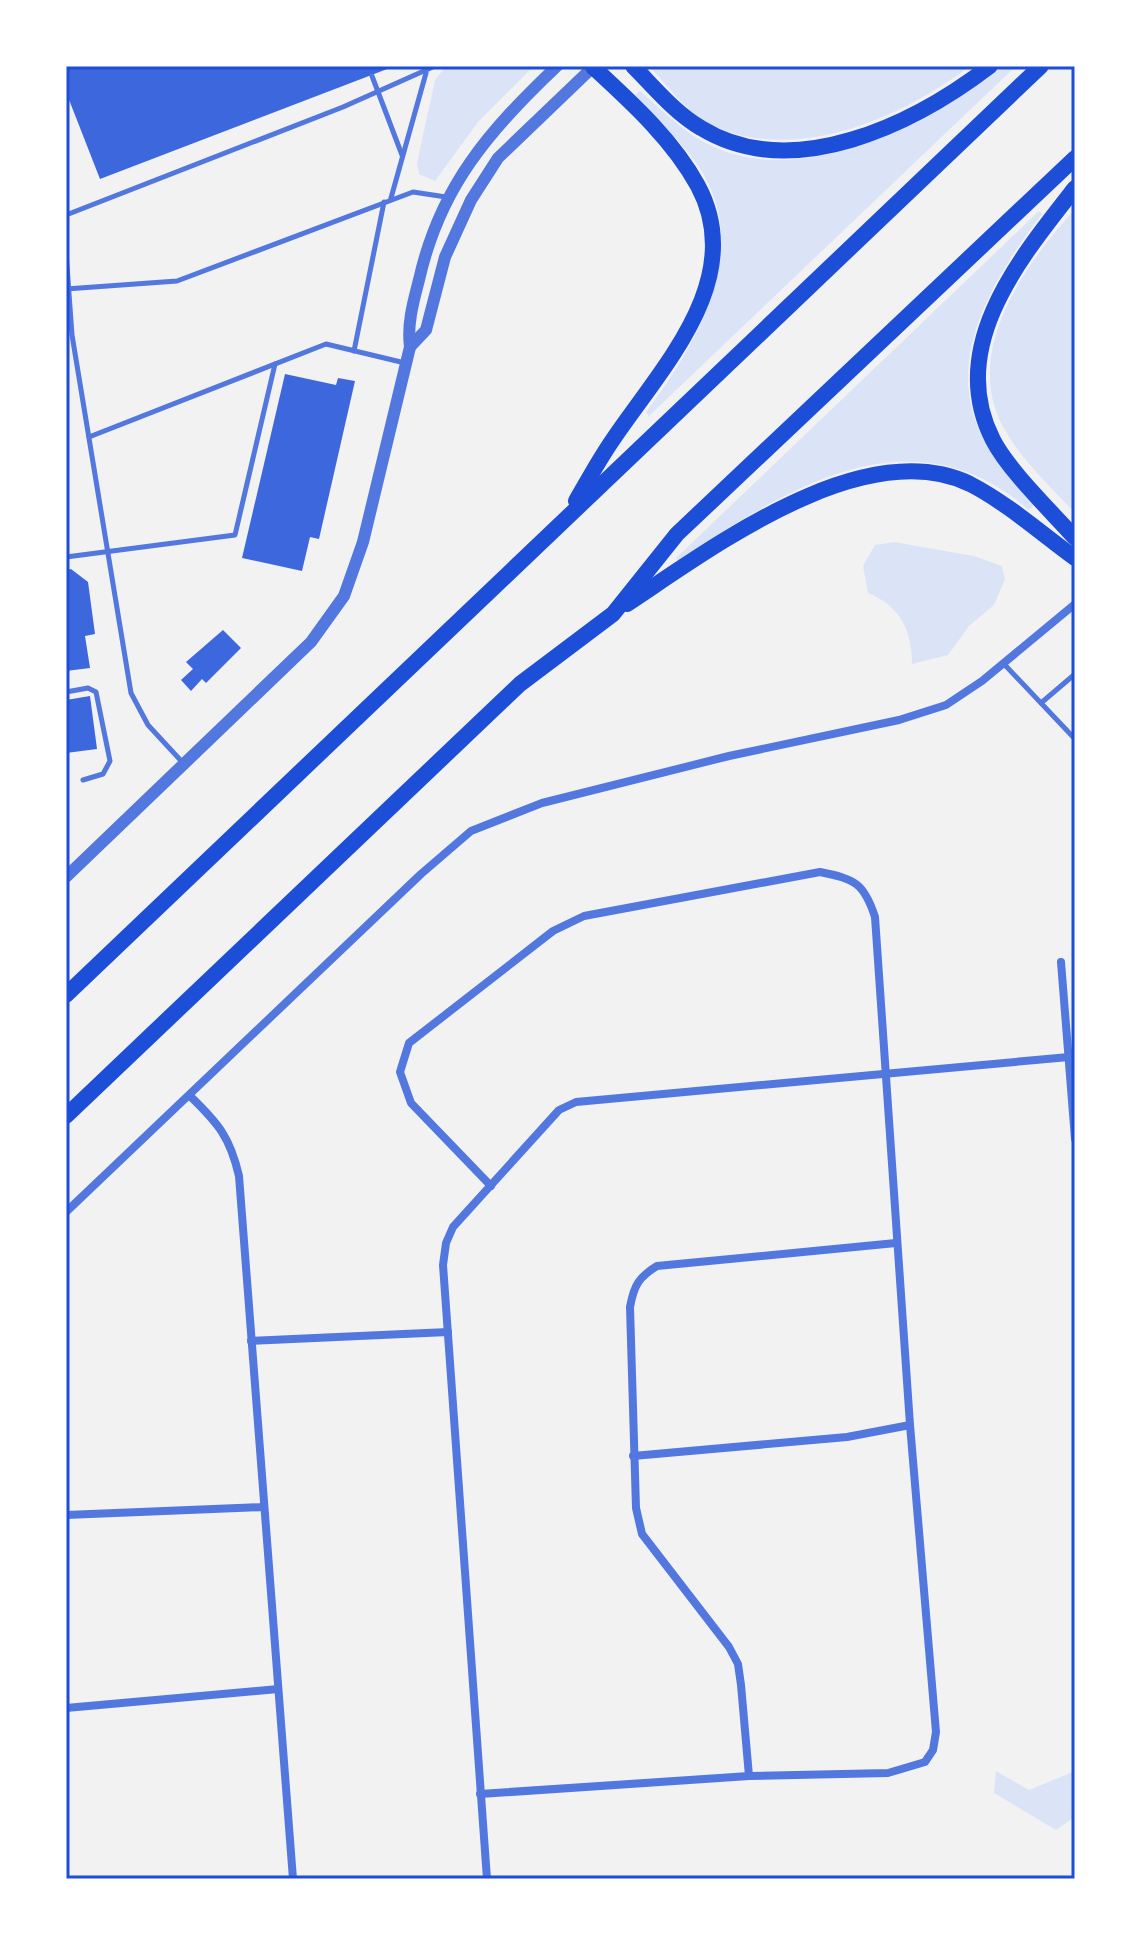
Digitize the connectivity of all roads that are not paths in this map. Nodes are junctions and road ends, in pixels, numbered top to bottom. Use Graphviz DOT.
graph roads {
  1 [pos="435,66"];
  2 [pos="557,66"];
  3 [pos="593,66"];
  4 [pos="633,66"];
  5 [pos="990,66"];
  6 [pos="1041,66"];
  7 [pos="426,72"];
  8 [pos="372,76"];
  9 [pos="378,91"];
  10 [pos="403,156"];
  11 [pos="1075,158"];
  12 [pos="1075,188"];
  13 [pos="446,197"];
  14 [pos="388,200"];
  15 [pos="66,215"];
  16 [pos="66,252"];
  17 [pos="68,289"];
  18 [pos="410,347"];
  19 [pos="354,351"];
  20 [pos="407,363"];
  21 [pos="275,364"];
  22 [pos="89,437"];
  23 [pos="564,520"];
  24 [pos="1075,538"];
  25 [pos="108,550"];
  26 [pos="66,557"];
  27 [pos="1075,558"];
  28 [pos="1075,604"];
  29 [pos="613,614"];
  30 [pos="1003,664"];
  31 [pos="1075,674"];
  32 [pos="66,692"];
  33 [pos="1041,703"];
  34 [pos="1075,739"];
  35 [pos="184,765"];
  36 [pos="83,780"];
  37 [pos="66,877"];
  38 [pos="1061,962"];
  39 [pos="66,995"];
  40 [pos="1069,1057"];
  41 [pos="883,1072"];
  42 [pos="190,1096"];
  43 [pos="66,1116"];
  44 [pos="1075,1139"];
  45 [pos="491,1186"];
  46 [pos="66,1212"];
  47 [pos="896,1243"];
  48 [pos="448,1332"];
  49 [pos="251,1341"];
  50 [pos="910,1425"];
  51 [pos="633,1456"];
  52 [pos="264,1507"];
  53 [pos="66,1515"];
  54 [pos="278,1689"];
  55 [pos="66,1708"];
  56 [pos="749,1776"];
  57 [pos="480,1794"];
  58 [pos="293,1879"];
  59 [pos="487,1879"];
  1 -- 7 [label="lane"];
  2 -- 13 [label="street"];
  3 -- 18 [label="street"];
  3 -- 23 [label="highway"];
  4 -- 5 [label="highway"];
  6 -- 23 [label="highway"];
  7 -- 9 [label="lane"];
  7 -- 10 [label="lane"];
  8 -- 9 [label="lane"];
  9 -- 10 [label="lane"];
  9 -- 15 [label="lane"];
  10 -- 14 [label="lane"];
  11 -- 29 [label="highway"];
  12 -- 24 [label="highway"];
  13 -- 14 [label="lane"];
  13 -- 18 [label="street"];
  14 -- 17 [label="lane"];
  14 -- 19 [label="lane"];
  16 -- 17 [label="lane"];
  17 -- 22 [label="lane"];
  18 -- 20 [label="street"];
  19 -- 20 [label="lane"];
  19 -- 21 [label="lane"];
  20 -- 35 [label="street"];
  21 -- 22 [label="lane"];
  21 -- 25 [label="lane"];
  22 -- 25 [label="lane"];
  23 -- 39 [label="highway"];
  25 -- 26 [label="lane"];
  25 -- 35 [label="lane"];
  27 -- 29 [label="highway"];
  28 -- 30 [label="street"];
  29 -- 43 [label="highway"];
  30 -- 33 [label="lane"];
  30 -- 42 [label="street"];
  31 -- 33 [label="lane"];
  32 -- 36 [label="lane"];
  33 -- 34 [label="lane"];
  35 -- 37 [label="street"];
  38 -- 40 [label="street"];
  40 -- 41 [label="street"];
  40 -- 44 [label="street"];
  41 -- 45 [label="street"];
  41 -- 45 [label="street"];
  41 -- 47 [label="street"];
  42 -- 46 [label="street"];
  42 -- 49 [label="street"];
  45 -- 48 [label="street"];
  47 -- 50 [label="street"];
  47 -- 51 [label="street"];
  48 -- 49 [label="street"];
  48 -- 57 [label="street"];
  49 -- 52 [label="street"];
  50 -- 51 [label="street"];
  50 -- 56 [label="street"];
  51 -- 56 [label="street"];
  52 -- 53 [label="street"];
  52 -- 54 [label="street"];
  54 -- 55 [label="street"];
  54 -- 58 [label="street"];
  56 -- 57 [label="street"];
  57 -- 59 [label="street"];
}
